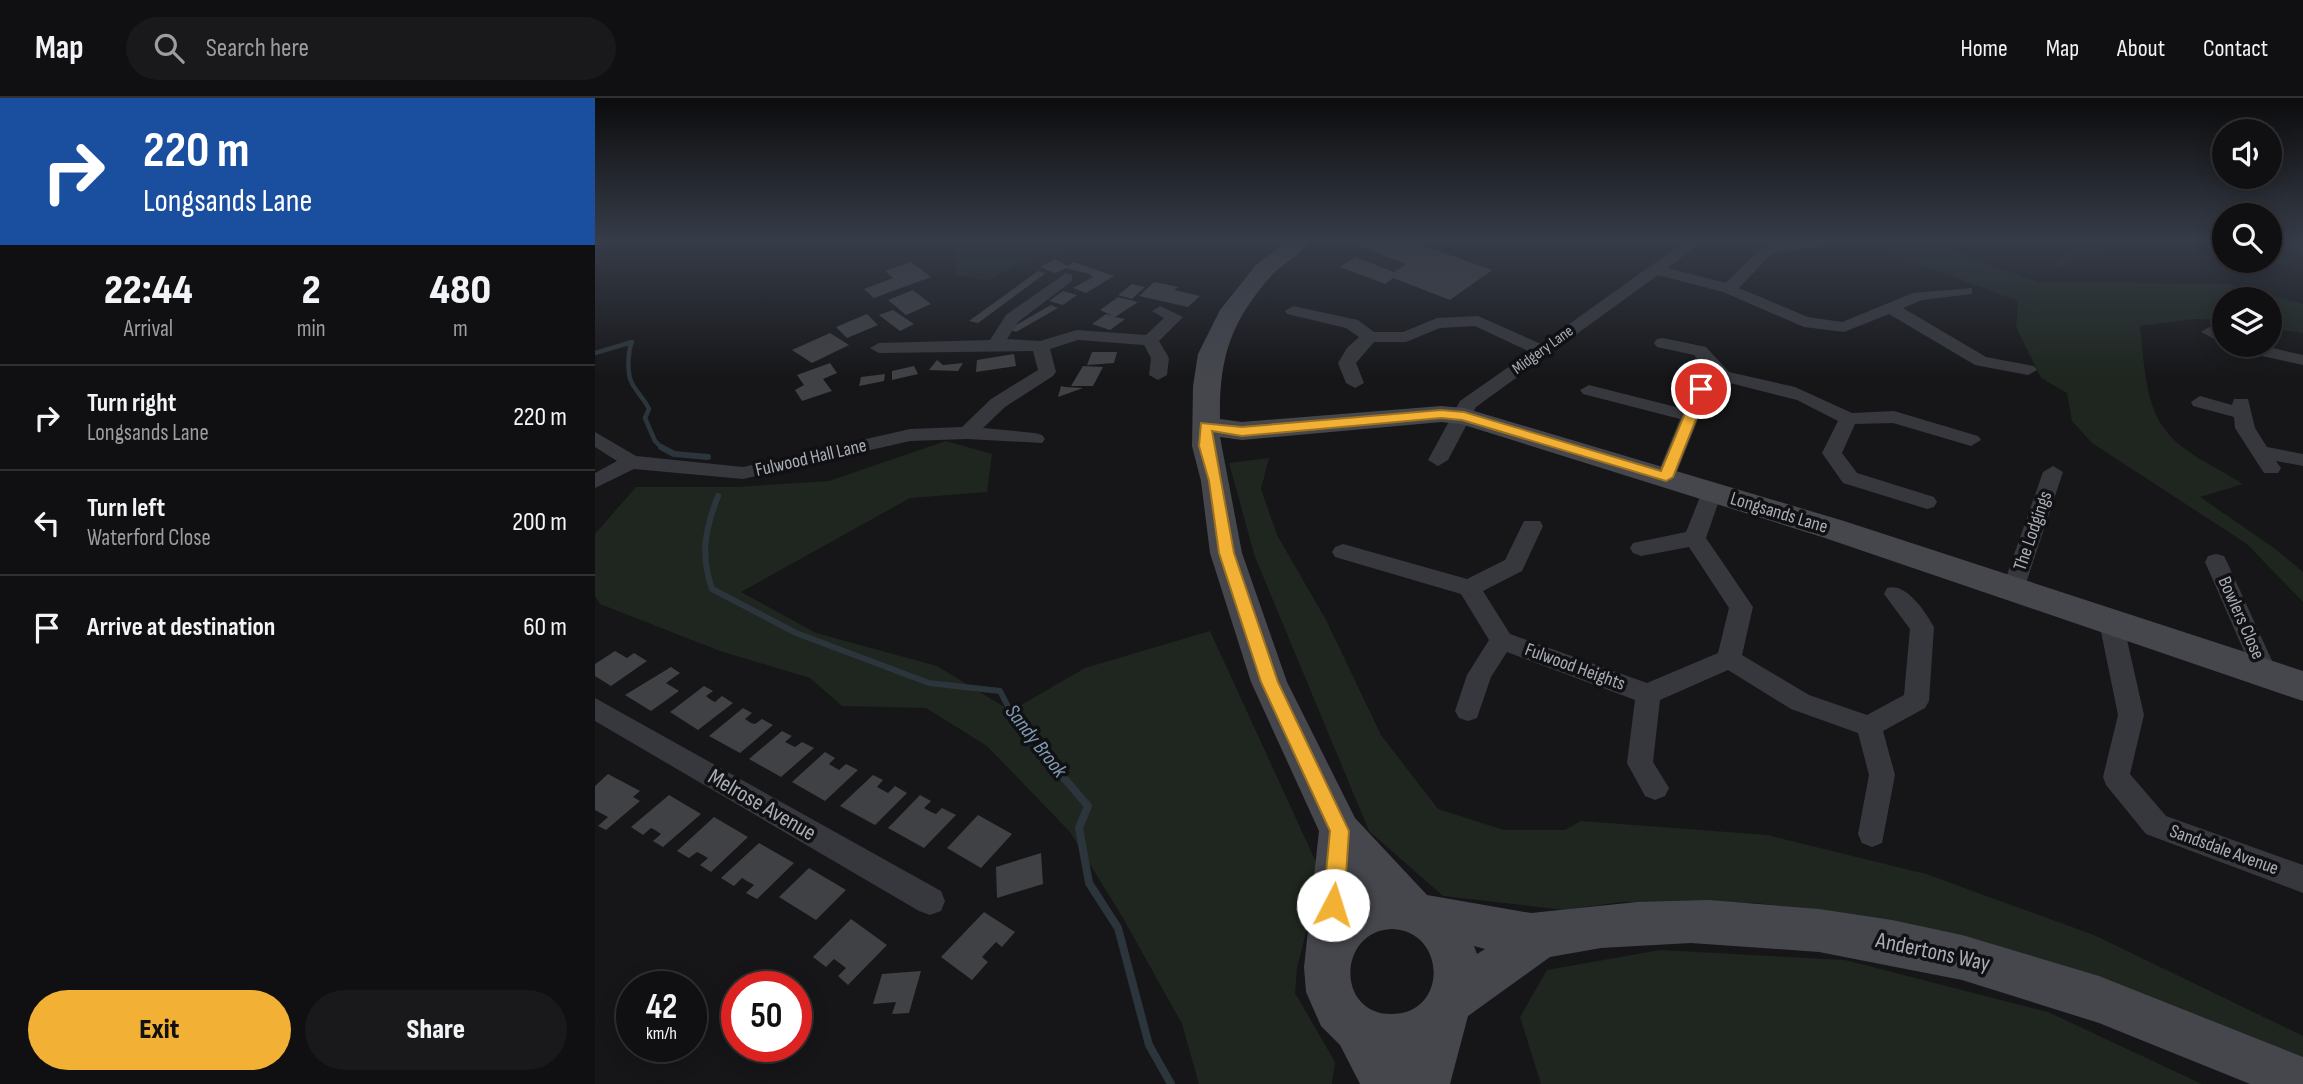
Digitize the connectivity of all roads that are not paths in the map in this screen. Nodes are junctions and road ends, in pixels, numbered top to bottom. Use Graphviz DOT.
graph roads {
  1 [pos="1055,286"];
  2 [pos="1252,286"];
  3 [pos="1633,286"];
  4 [pos="1718,286"];
  5 [pos="1732,286"];
  6 [pos="1729,289"];
  7 [pos="1966,291"];
  8 [pos="1892,309"];
  9 [pos="1160,311"];
  10 [pos="1293,311"];
  11 [pos="1370,337"];
  12 [pos="1150,340"];
  13 [pos="997,342"];
  14 [pos="1663,343"];
  15 [pos="1041,346"];
  16 [pos="879,348"];
  17 [pos="1540,350"];
  18 [pos="2282,355"];
  19 [pos="2303,360"];
  20 [pos="2028,370"];
  21 [pos="1158,375"];
  22 [pos="1723,376"];
  23 [pos="1355,383"];
  24 [pos="1589,390"];
  25 [pos="2200,402"];
  26 [pos="1464,416"];
  27 [pos="1689,416"];
  28 [pos="1848,419"];
  29 [pos="967,433"];
  30 [pos="1206,436"];
  31 [pos="595,438"];
  32 [pos="1035,439"];
  33 [pos="1971,440"];
  34 [pos="1437,460"];
  35 [pos="2303,460"];
  36 [pos="631,462"];
  37 [pos="2053,472"];
  38 [pos="1666,477"];
  39 [pos="595,481"];
  40 [pos="1712,492"];
  41 [pos="1927,502"];
  42 [pos="1532,526"];
  43 [pos="1695,538"];
  44 [pos="1640,548"];
  45 [pos="1343,552"];
  46 [pos="2216,562"];
  47 [pos="1469,587"];
  48 [pos="2013,589"];
  49 [pos="1895,594"];
  50 [pos="2111,622"];
  51 [pos="1502,640"];
  52 [pos="1729,659"];
  53 [pos="2266,674"];
  54 [pos="2303,686"];
  55 [pos="1648,694"];
  56 [pos="595,708"];
  57 [pos="1468,711"];
  58 [pos="1869,726"];
  59 [pos="1655,788"];
  60 [pos="1340,831"];
  61 [pos="1872,834"];
  62 [pos="2303,879"];
  63 [pos="930,901"];
  64 [pos="1420,912"];
  65 [pos="1543,935"];
  66 [pos="1329,955"];
  67 [pos="1447,1006"];
  68 [pos="1358,1030"];
  69 [pos="2303,1082"];
  70 [pos="1387,1084"];
  71 [pos="1425,1084"];
  1 -- 13 [label="street"];
  2 -- 30 [label="main road"];
  3 -- 17 [label="street, Midgery Lane"];
  4 -- 6 [label="street"];
  5 -- 6 [label="street"];
  6 -- 8 [label="street"];
  7 -- 8 [label="street"];
  8 -- 20 [label="street"];
  9 -- 12 [label="street"];
  10 -- 11 [label="street"];
  11 -- 17 [label="street"];
  11 -- 23 [label="street"];
  12 -- 15 [label="street"];
  12 -- 21 [label="street"];
  13 -- 15 [label="street"];
  13 -- 16 [label="street"];
  14 -- 22 [label="street"];
  15 -- 29 [label="street"];
  17 -- 26 [label="street, Midgery Lane"];
  18 -- 19 [label="street"];
  22 -- 27 [label="street"];
  22 -- 28 [label="street"];
  24 -- 27 [label="street"];
  25 -- 35 [label="street"];
  26 -- 30 [label="main road, Longsands Lane"];
  26 -- 34 [label="street, Midgery Lane"];
  26 -- 38 [label="main road, Longsands Lane"];
  27 -- 38 [label="street"];
  28 -- 33 [label="street"];
  28 -- 41 [label="street"];
  29 -- 32 [label="street, Fulwood Hall Lane"];
  29 -- 36 [label="street, Fulwood Hall Lane"];
  30 -- 60 [label="main road"];
  31 -- 36 [label="street, Fulwood Hall Lane"];
  36 -- 39 [label="street"];
  37 -- 48 [label="street, The Lodgings"];
  38 -- 40 [label="main road, Longsands Lane"];
  40 -- 43 [label="street"];
  40 -- 48 [label="main road, Longsands Lane"];
  42 -- 47 [label="street"];
  43 -- 44 [label="street"];
  43 -- 52 [label="street"];
  45 -- 47 [label="street"];
  46 -- 53 [label="street, Bowlers Close"];
  47 -- 51 [label="street, Fulwood Heights"];
  48 -- 50 [label="main road, Longsands Lane"];
  49 -- 58 [label="street"];
  50 -- 53 [label="main road, Longsands Lane"];
  50 -- 62 [label="street, Sandsdale Avenue"];
  51 -- 55 [label="street, Fulwood Heights"];
  51 -- 57 [label="street, Fulwood Heights"];
  52 -- 55 [label="street, Fulwood Heights"];
  52 -- 58 [label="street"];
  53 -- 54 [label="main road, Longsands Lane"];
  55 -- 59 [label="street, Fulwood Heights"];
  56 -- 63 [label="street, Melrose Avenue"];
  58 -- 61 [label="street"];
  60 -- 64 [label="main road"];
  60 -- 66 [label="main road"];
  64 -- 65 [label="main road, Andertons Way"];
  64 -- 66 [label="main road"];
  64 -- 67 [label="main road"];
  65 -- 67 [label="main road, Andertons Way"];
  65 -- 69 [label="main road, Andertons Way"];
  66 -- 68 [label="main road"];
  67 -- 68 [label="main road"];
  67 -- 71 [label="main road"];
  68 -- 70 [label="main road"];
}
